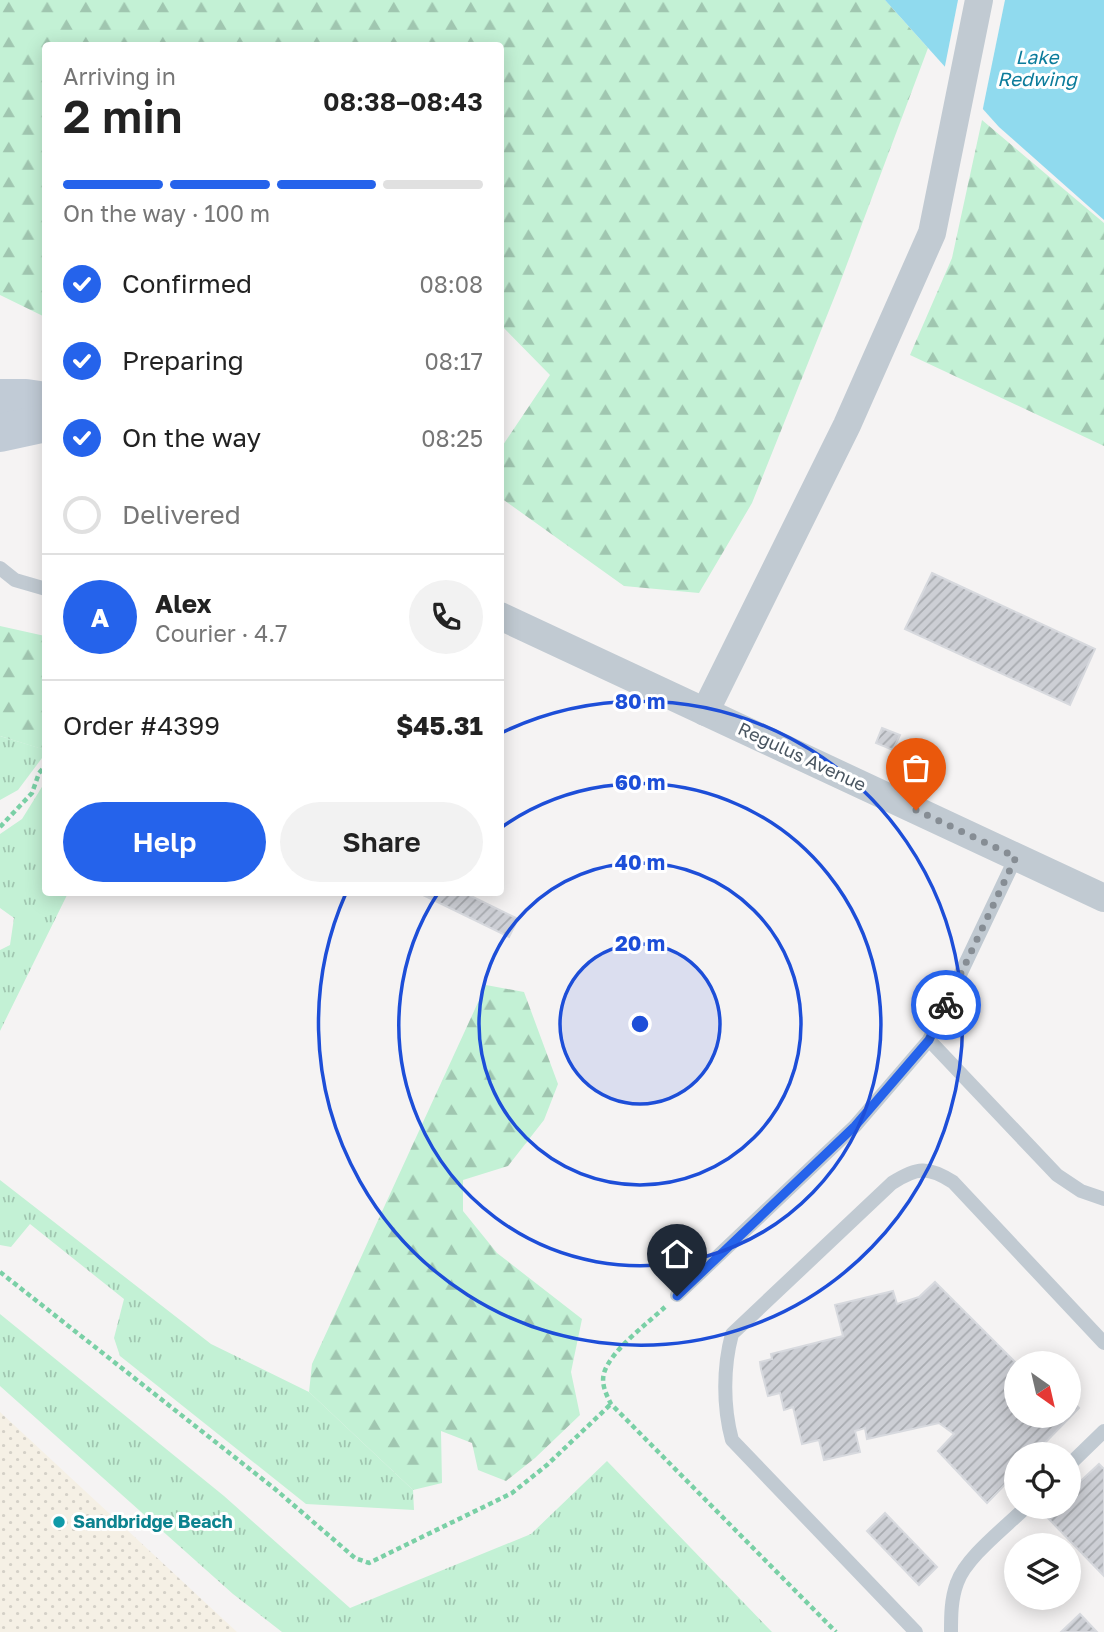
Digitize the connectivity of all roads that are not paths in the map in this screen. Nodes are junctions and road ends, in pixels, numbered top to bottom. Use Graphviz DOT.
graph roads {
  1 [pos="979,0"];
  2 [pos="0,398"];
  3 [pos="42,400"];
  4 [pos="42,424"];
  5 [pos="0,433"];
  6 [pos="0,568"];
  7 [pos="42,588"];
  8 [pos="504,618"];
  9 [pos="705,712"];
  10 [pos="1016,857"];
  11 [pos="1104,898"];
  12 [pos="929,1040"];
  13 [pos="1104,1199"];
  14 [pos="677,1296"];
  15 [pos="1104,1343"];
  16 [pos="1104,1431"];
  17 [pos="1081,1453"];
  18 [pos="1014,1519"];
  19 [pos="916,1632"];
  20 [pos="951,1632"];
  1 -- 9 [label="street"];
  2 -- 3 [label="street"];
  4 -- 5 [label="street"];
  6 -- 7 [label="lane"];
  8 -- 9 [label="street, Regulus Avenue"];
  9 -- 10 [label="street, Regulus Avenue"];
  10 -- 11 [label="street, Regulus Avenue"];
  10 -- 12 [label="lane"];
  12 -- 13 [label="lane"];
  12 -- 14 [label="lane"];
  15 -- 19 [label="lane"];
  16 -- 17 [label="lane"];
  18 -- 20 [label="lane"];
}
